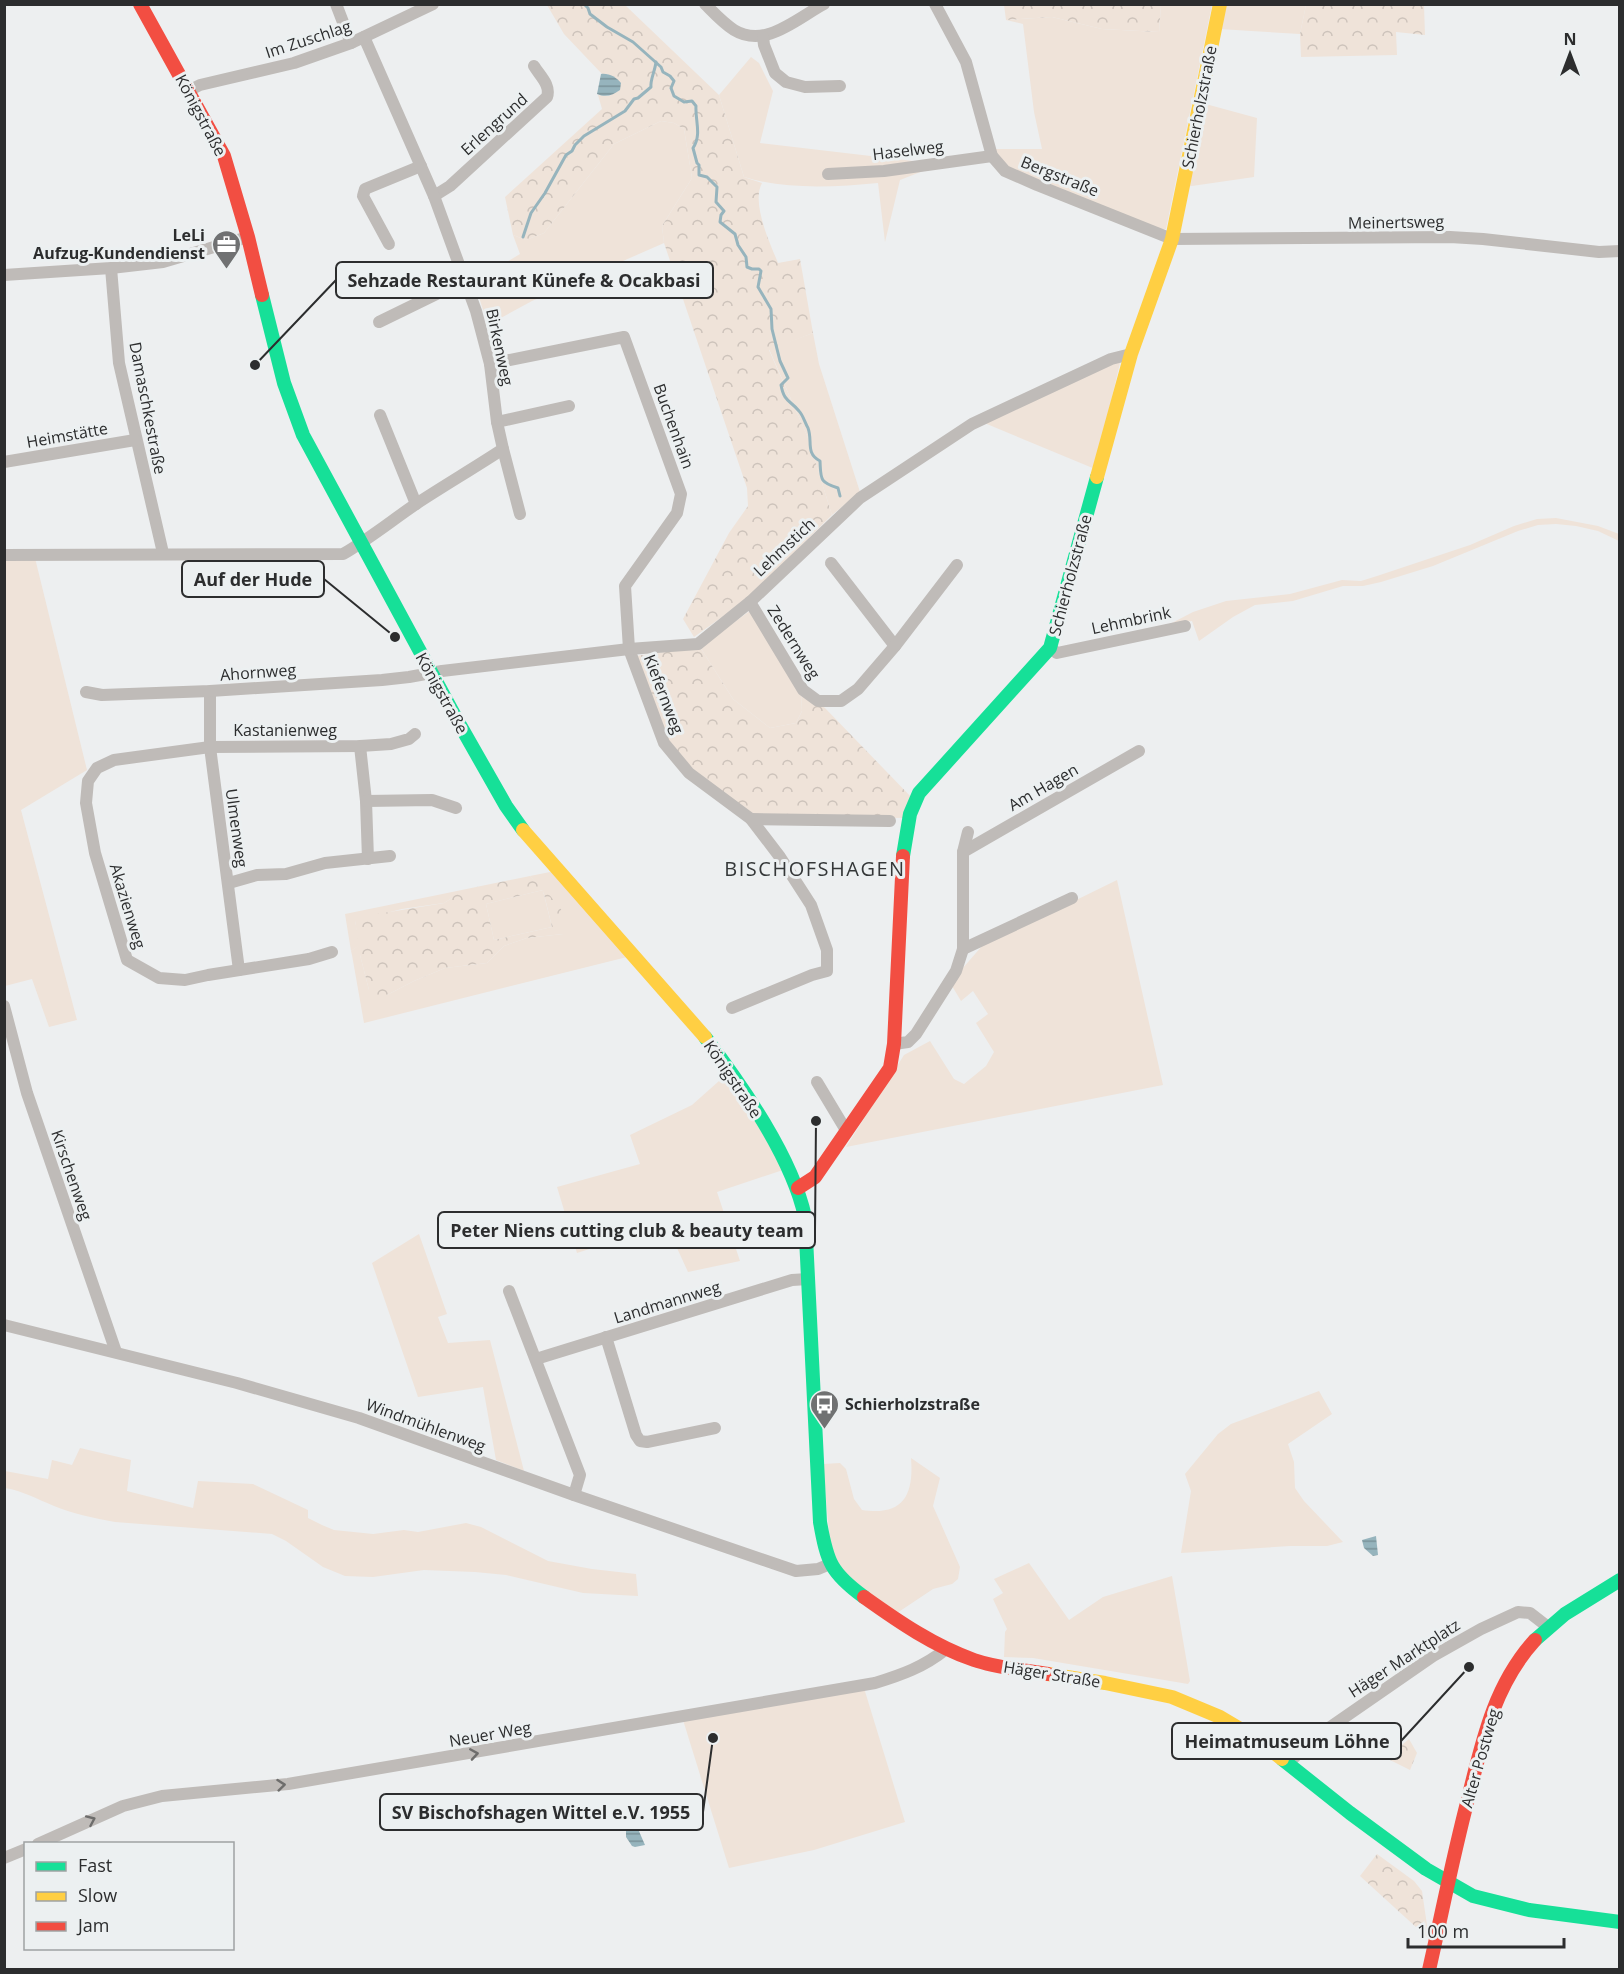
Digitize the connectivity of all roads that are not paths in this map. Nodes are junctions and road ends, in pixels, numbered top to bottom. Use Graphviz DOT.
graph roads {
  1 [pos="140,4"];
  2 [pos="336,4"];
  3 [pos="433,4"];
  4 [pos="705,4"];
  5 [pos="935,4"];
  6 [pos="1220,4"];
  7 [pos="821,5"];
  8 [pos="763,37"];
  9 [pos="364,38"];
  10 [pos="351,43"];
  11 [pos="534,66"];
  12 [pos="840,86"];
  13 [pos="188,91"];
  14 [pos="992,156"];
  15 [pos="421,166"];
  16 [pos="828,174"];
  17 [pos="434,196"];
  18 [pos="248,237"];
  19 [pos="1172,239"];
  20 [pos="389,244"];
  21 [pos="1620,251"];
  22 [pos="111,268"];
  23 [pos="4,275"];
  24 [pos="465,280"];
  25 [pos="379,322"];
  26 [pos="1131,354"];
  27 [pos="490,364"];
  28 [pos="569,406"];
  29 [pos="380,415"];
  30 [pos="497,422"];
  31 [pos="135,440"];
  32 [pos="503,449"];
  33 [pos="4,462"];
  34 [pos="416,504"];
  35 [pos="520,514"];
  36 [pos="362,543"];
  37 [pos="163,553"];
  38 [pos="4,555"];
  39 [pos="831,563"];
  40 [pos="957,566"];
  41 [pos="750,602"];
  42 [pos="1185,626"];
  43 [pos="895,646"];
  44 [pos="1050,648"];
  45 [pos="629,649"];
  46 [pos="431,673"];
  47 [pos="210,691"];
  48 [pos="86,693"];
  49 [pos="415,734"];
  50 [pos="360,746"];
  51 [pos="210,747"];
  52 [pos="1139,751"];
  53 [pos="366,801"];
  54 [pos="456,808"];
  55 [pos="752,819"];
  56 [pos="890,821"];
  57 [pos="968,832"];
  58 [pos="963,852"];
  59 [pos="390,856"];
  60 [pos="368,859"];
  61 [pos="229,883"];
  62 [pos="1072,898"];
  63 [pos="963,949"];
  64 [pos="332,952"];
  65 [pos="239,970"];
  66 [pos="4,1006"];
  67 [pos="732,1008"];
  68 [pos="894,1044"];
  69 [pos="817,1082"];
  70 [pos="847,1132"];
  71 [pos="798,1188"];
  72 [pos="808,1279"];
  73 [pos="509,1291"];
  74 [pos="4,1325"];
  75 [pos="606,1337"];
  76 [pos="116,1352"];
  77 [pos="536,1359"];
  78 [pos="715,1428"];
  79 [pos="574,1496"];
  80 [pos="830,1564"];
  81 [pos="1620,1580"];
  82 [pos="1548,1627"];
  83 [pos="946,1649"];
  84 [pos="1288,1764"];
  85 [pos="42,1842"];
  86 [pos="24,1850"];
  87 [pos="4,1858"];
  88 [pos="1448,1882"];
  89 [pos="1620,1922"];
  90 [pos="1429,1970"];
  1 -- 13 [label="main road, Königstraße"];
  2 -- 10 [label="street"];
  3 -- 9 [label="street, Im Zuschlag"];
  4 -- 8 [label="street"];
  5 -- 14 [label="street"];
  6 -- 19 [label="main road, Schierholzstraße"];
  7 -- 8 [label="street"];
  8 -- 12 [label="street"];
  9 -- 10 [label="street, Im Zuschlag"];
  9 -- 15 [label="street, Birkenweg"];
  10 -- 13 [label="street, Im Zuschlag"];
  11 -- 17 [label="street, Erlengrund"];
  13 -- 18 [label="main road, Königstraße"];
  14 -- 16 [label="street, Haselweg"];
  14 -- 19 [label="street, Bergstraße"];
  15 -- 17 [label="street, Birkenweg"];
  15 -- 20 [label="street"];
  17 -- 24 [label="street, Birkenweg"];
  18 -- 22 [label="street"];
  18 -- 36 [label="main road, Königstraße"];
  19 -- 21 [label="street, Meinertsweg"];
  19 -- 26 [label="main road, Schierholzstraße"];
  22 -- 23 [label="street"];
  22 -- 31 [label="street, Damaschkestraße"];
  24 -- 25 [label="street"];
  24 -- 27 [label="street, Birkenweg"];
  26 -- 41 [label="street, Lehmstich"];
  26 -- 44 [label="main road, Schierholzstraße"];
  27 -- 30 [label="street, Birkenweg"];
  27 -- 45 [label="street, Buchenhain"];
  28 -- 30 [label="street"];
  29 -- 34 [label="street"];
  30 -- 32 [label="street, Birkenweg"];
  31 -- 33 [label="street, Heimstätte"];
  31 -- 37 [label="street, Damaschkestraße"];
  32 -- 34 [label="street"];
  32 -- 35 [label="street, Birkenweg"];
  34 -- 36 [label="street"];
  36 -- 37 [label="street"];
  36 -- 46 [label="main road, Königstraße"];
  37 -- 38 [label="street"];
  39 -- 43 [label="street"];
  40 -- 43 [label="street, Zedernweg"];
  41 -- 43 [label="street, Zedernweg"];
  41 -- 45 [label="street, Lehmstich"];
  42 -- 44 [label="street, Lehmbrink"];
  44 -- 68 [label="main road, Schierholzstraße"];
  45 -- 46 [label="street, Lehmstich"];
  45 -- 55 [label="street, Kiefernweg"];
  46 -- 47 [label="street, Ahornweg"];
  46 -- 71 [label="main road, Königstraße"];
  47 -- 48 [label="street, Ahornweg"];
  47 -- 51 [label="street, Ulmenweg"];
  49 -- 50 [label="street, Kastanienweg"];
  50 -- 51 [label="street, Kastanienweg"];
  50 -- 53 [label="street, Kastanienweg"];
  51 -- 61 [label="street, Ulmenweg"];
  51 -- 65 [label="street, Akazienweg"];
  52 -- 58 [label="street, Am Hagen"];
  53 -- 54 [label="street"];
  53 -- 60 [label="street, Kastanienweg"];
  55 -- 56 [label="street"];
  55 -- 67 [label="street, Kiefernweg"];
  57 -- 58 [label="street"];
  58 -- 63 [label="street"];
  59 -- 60 [label="street"];
  60 -- 61 [label="street"];
  61 -- 65 [label="street, Ulmenweg"];
  62 -- 63 [label="street"];
  63 -- 68 [label="street"];
  64 -- 65 [label="street, Akazienweg"];
  66 -- 76 [label="street, Kirschenweg"];
  68 -- 70 [label="main road, Schierholzstraße"];
  69 -- 70 [label="street"];
  70 -- 71 [label="main road, Schierholzstraße"];
  71 -- 72 [label="main road, Häger Straße"];
  72 -- 75 [label="street, Landmannweg"];
  72 -- 80 [label="main road, Häger Straße"];
  73 -- 77 [label="street"];
  74 -- 76 [label="street, Windmühlenweg"];
  75 -- 77 [label="street, Landmannweg"];
  75 -- 78 [label="street"];
  76 -- 79 [label="street, Windmühlenweg"];
  77 -- 79 [label="street"];
  79 -- 80 [label="street, Windmühlenweg"];
  80 -- 83 [label="main road, Häger Straße"];
  81 -- 82 [label="main road, Alter Postweg"];
  82 -- 84 [label="street, Häger Marktplatz"];
  82 -- 88 [label="main road, Alter Postweg"];
  83 -- 84 [label="main road, Häger Straße"];
  85 -- 83 [label="street, Neuer Weg, one-way"];
  84 -- 88 [label="main road, Häger Straße"];
  86 -- 87 [label="street"];
  88 -- 89 [label="main road, Häger Straße"];
  88 -- 90 [label="main road, Alter Postweg"];
}
